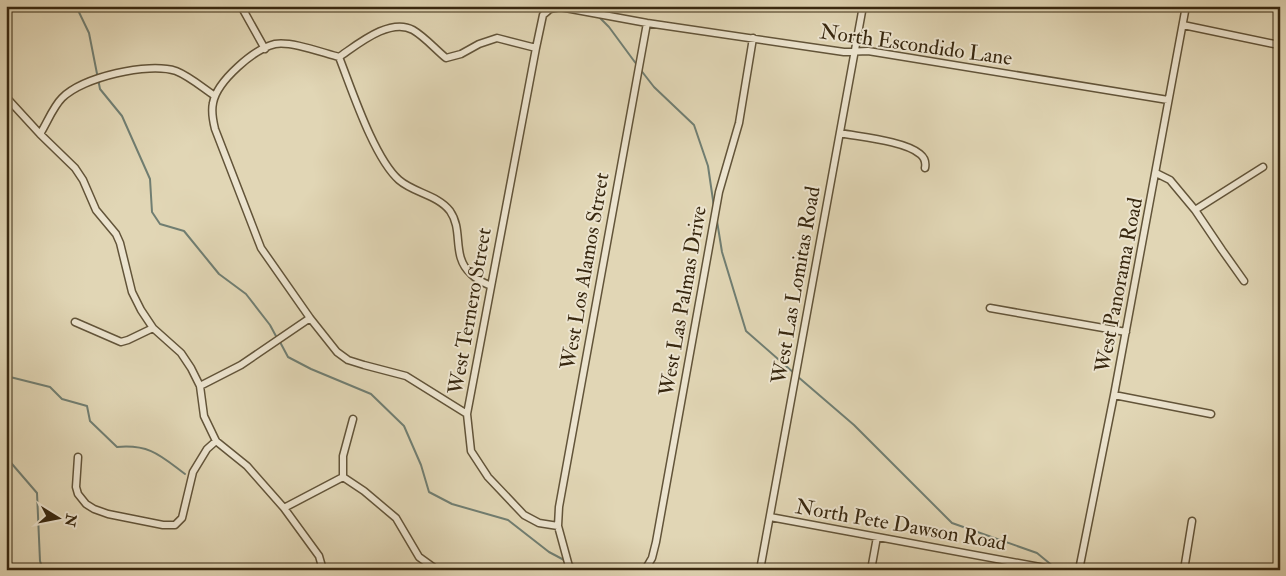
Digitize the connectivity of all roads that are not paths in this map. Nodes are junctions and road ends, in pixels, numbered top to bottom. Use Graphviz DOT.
graph roads {
  1 [pos="241,6"];
  2 [pos="863,6"];
  3 [pos="1186,6"];
  4 [pos="543,15"];
  5 [pos="647,23"];
  6 [pos="1183,24"];
  7 [pos="753,38"];
  8 [pos="1274,44"];
  9 [pos="267,48"];
  10 [pos="536,48"];
  11 [pos="854,52"];
  12 [pos="339,58"];
  13 [pos="215,96"];
  14 [pos="6,97"];
  15 [pos="1168,100"];
  16 [pos="840,133"];
  17 [pos="40,134"];
  18 [pos="1263,167"];
  19 [pos="925,168"];
  20 [pos="1156,173"];
  21 [pos="1195,210"];
  22 [pos="1244,281"];
  23 [pos="491,286"];
  24 [pos="990,308"];
  25 [pos="310,318"];
  26 [pos="75,322"];
  27 [pos="153,328"];
  28 [pos="1126,332"];
  29 [pos="200,386"];
  30 [pos="1114,395"];
  31 [pos="467,414"];
  32 [pos="1211,414"];
  33 [pos="352,419"];
  34 [pos="216,441"];
  35 [pos="78,457"];
  36 [pos="343,477"];
  37 [pos="284,508"];
  38 [pos="770,517"];
  39 [pos="1192,521"];
  40 [pos="558,526"];
  41 [pos="877,536"];
  42 [pos="323,570"];
  43 [pos="437,570"];
  44 [pos="570,570"];
  45 [pos="646,570"];
  46 [pos="760,570"];
  47 [pos="871,570"];
  48 [pos="1056,570"];
  49 [pos="1079,570"];
  50 [pos="1184,570"];
  1 -- 9 [label="street"];
  2 -- 11 [label="street, West Las Lomitas Road"];
  3 -- 6 [label="street, West Panorama Road"];
  4 -- 5 [label="street, North Escondido Lane"];
  4 -- 10 [label="street, West Ternero Street"];
  5 -- 7 [label="street, North Escondido Lane"];
  5 -- 40 [label="street, West Los Alamos Street"];
  6 -- 8 [label="street"];
  6 -- 15 [label="street, West Panorama Road"];
  7 -- 11 [label="street, North Escondido Lane"];
  7 -- 45 [label="street, West Las Palmas Drive"];
  9 -- 12 [label="street"];
  9 -- 13 [label="street"];
  10 -- 12 [label="street"];
  10 -- 23 [label="street, West Ternero Street"];
  11 -- 15 [label="street, North Escondido Lane"];
  11 -- 16 [label="street, West Las Lomitas Road"];
  12 -- 23 [label="street"];
  13 -- 17 [label="street"];
  13 -- 25 [label="street"];
  14 -- 17 [label="street"];
  15 -- 20 [label="street, West Panorama Road"];
  16 -- 19 [label="street"];
  16 -- 38 [label="street, West Las Lomitas Road"];
  17 -- 27 [label="street"];
  18 -- 21 [label="street"];
  20 -- 21 [label="street"];
  20 -- 28 [label="street, West Panorama Road"];
  21 -- 22 [label="street"];
  23 -- 31 [label="street, West Ternero Street"];
  24 -- 28 [label="street"];
  25 -- 29 [label="street"];
  25 -- 31 [label="street"];
  26 -- 27 [label="street"];
  27 -- 29 [label="street"];
  28 -- 30 [label="street, West Panorama Road"];
  29 -- 34 [label="street"];
  30 -- 32 [label="street"];
  30 -- 49 [label="street, West Panorama Road"];
  31 -- 40 [label="street, West Ternero Street"];
  33 -- 36 [label="street"];
  34 -- 35 [label="street"];
  34 -- 37 [label="street"];
  36 -- 37 [label="street"];
  36 -- 43 [label="street"];
  37 -- 42 [label="street"];
  38 -- 41 [label="street, North Pete Dawson Road"];
  38 -- 46 [label="street, West Las Lomitas Road"];
  39 -- 50 [label="street"];
  40 -- 44 [label="street"];
  41 -- 47 [label="street"];
  41 -- 48 [label="street, North Pete Dawson Road"];
}
